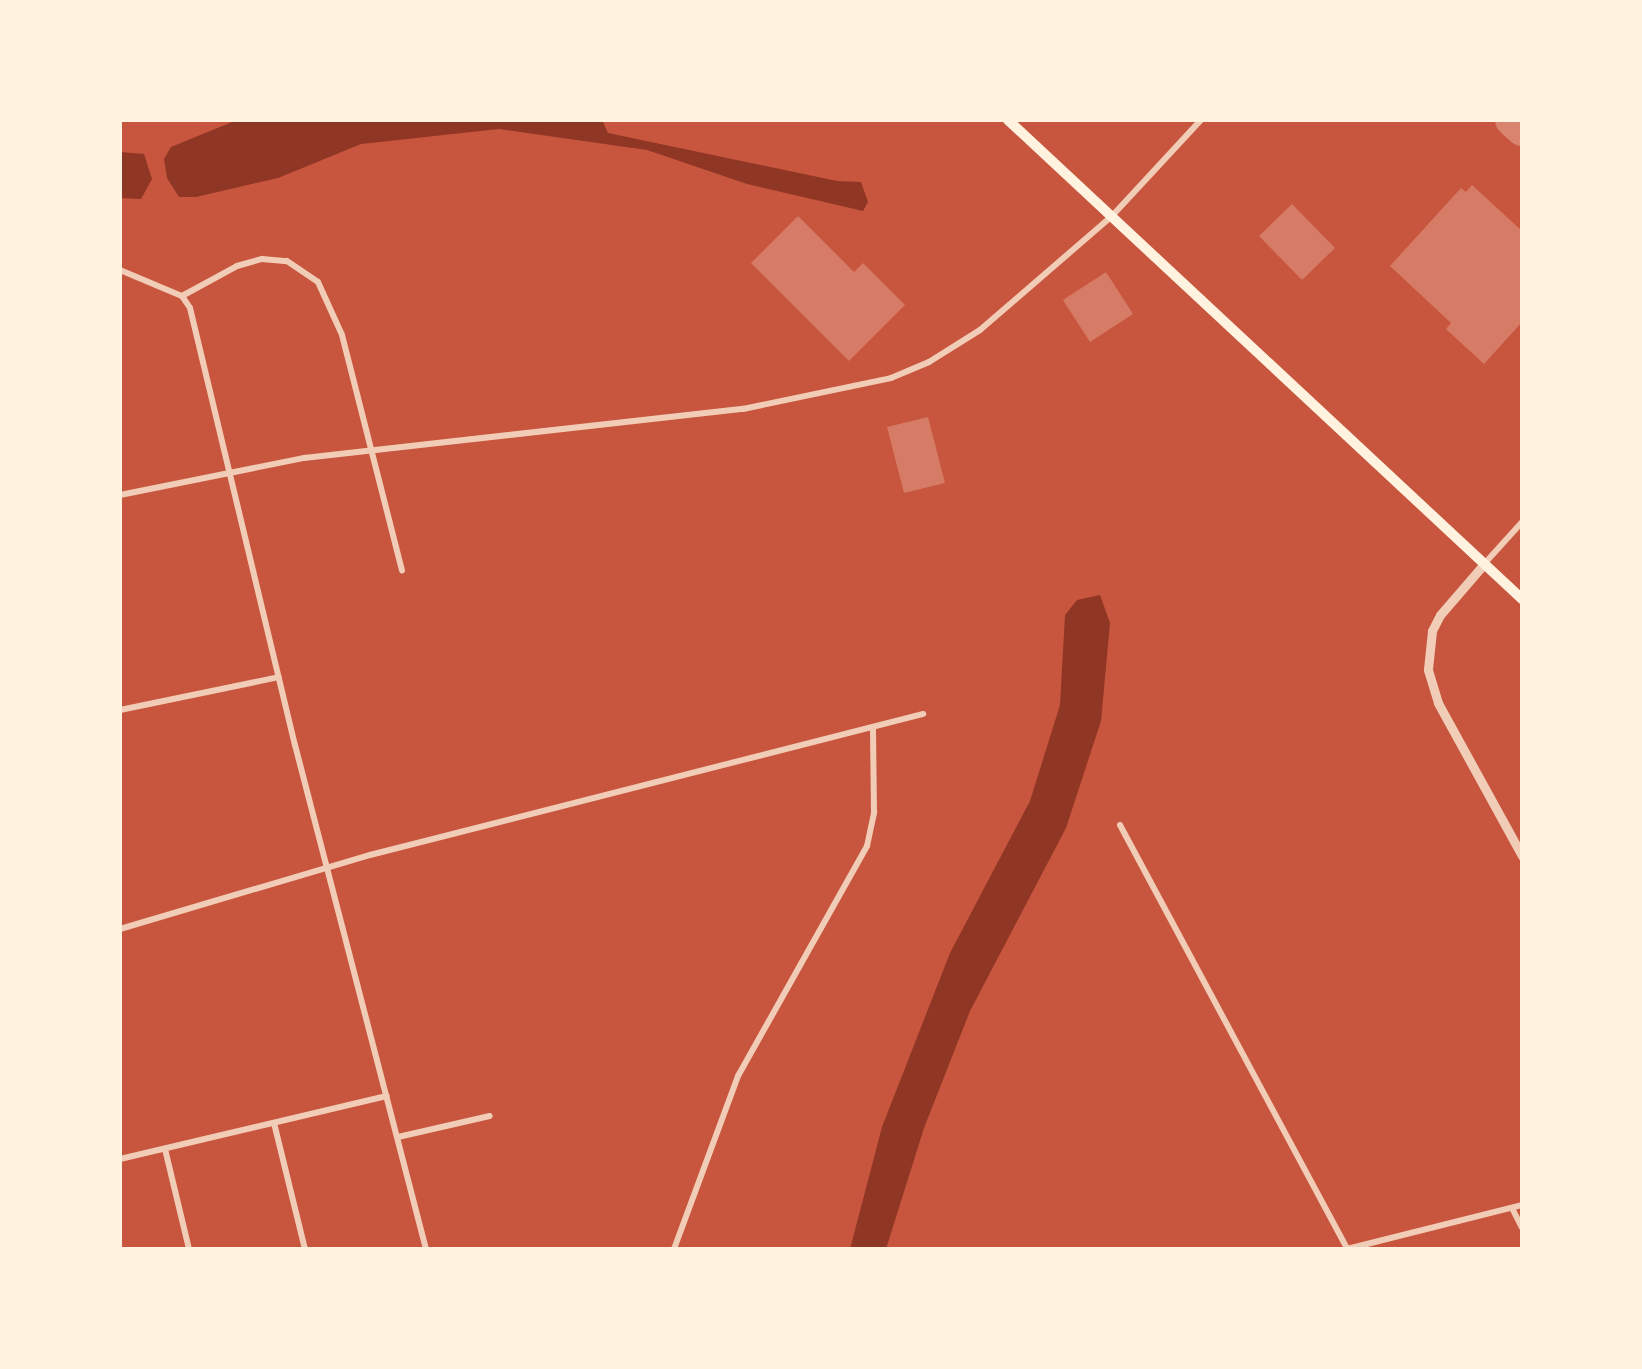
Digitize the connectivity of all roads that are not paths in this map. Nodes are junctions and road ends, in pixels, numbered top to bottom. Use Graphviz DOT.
graph roads {
  1 [pos="1008,120"];
  2 [pos="1201,120"];
  3 [pos="1112,216"];
  4 [pos="120,270"];
  5 [pos="182,296"];
  6 [pos="370,450"];
  7 [pos="229,471"];
  8 [pos="120,494"];
  9 [pos="1522,522"];
  10 [pos="1484,564"];
  11 [pos="402,570"];
  12 [pos="1522,599"];
  13 [pos="279,677"];
  14 [pos="120,710"];
  15 [pos="923,714"];
  16 [pos="873,728"];
  17 [pos="1120,825"];
  18 [pos="1522,856"];
  19 [pos="328,868"];
  20 [pos="120,929"];
  21 [pos="387,1096"];
  22 [pos="490,1116"];
  23 [pos="274,1123"];
  24 [pos="398,1137"];
  25 [pos="165,1148"];
  26 [pos="120,1160"];
  27 [pos="1522,1205"];
  28 [pos="1512,1208"];
  29 [pos="1522,1228"];
  30 [pos="189,1249"];
  31 [pos="305,1249"];
  32 [pos="426,1249"];
  33 [pos="674,1249"];
  34 [pos="1347,1249"];
  1 -- 3 [label="main road"];
  2 -- 3 [label="street"];
  3 -- 6 [label="street"];
  3 -- 10 [label="main road"];
  4 -- 5 [label="street"];
  5 -- 6 [label="street"];
  5 -- 7 [label="street"];
  6 -- 7 [label="street"];
  6 -- 11 [label="street"];
  7 -- 8 [label="street"];
  7 -- 13 [label="street"];
  9 -- 10 [label="street"];
  10 -- 12 [label="main road"];
  10 -- 18 [label="street"];
  13 -- 14 [label="street"];
  13 -- 19 [label="street"];
  15 -- 16 [label="street"];
  16 -- 19 [label="street"];
  16 -- 33 [label="street"];
  17 -- 34 [label="street"];
  19 -- 20 [label="street"];
  19 -- 21 [label="street"];
  21 -- 23 [label="street"];
  21 -- 24 [label="street"];
  22 -- 24 [label="street"];
  23 -- 25 [label="street"];
  23 -- 31 [label="street"];
  24 -- 32 [label="street"];
  25 -- 26 [label="street"];
  25 -- 30 [label="street"];
  27 -- 28 [label="street"];
  28 -- 29 [label="street"];
  28 -- 34 [label="street"];
}
